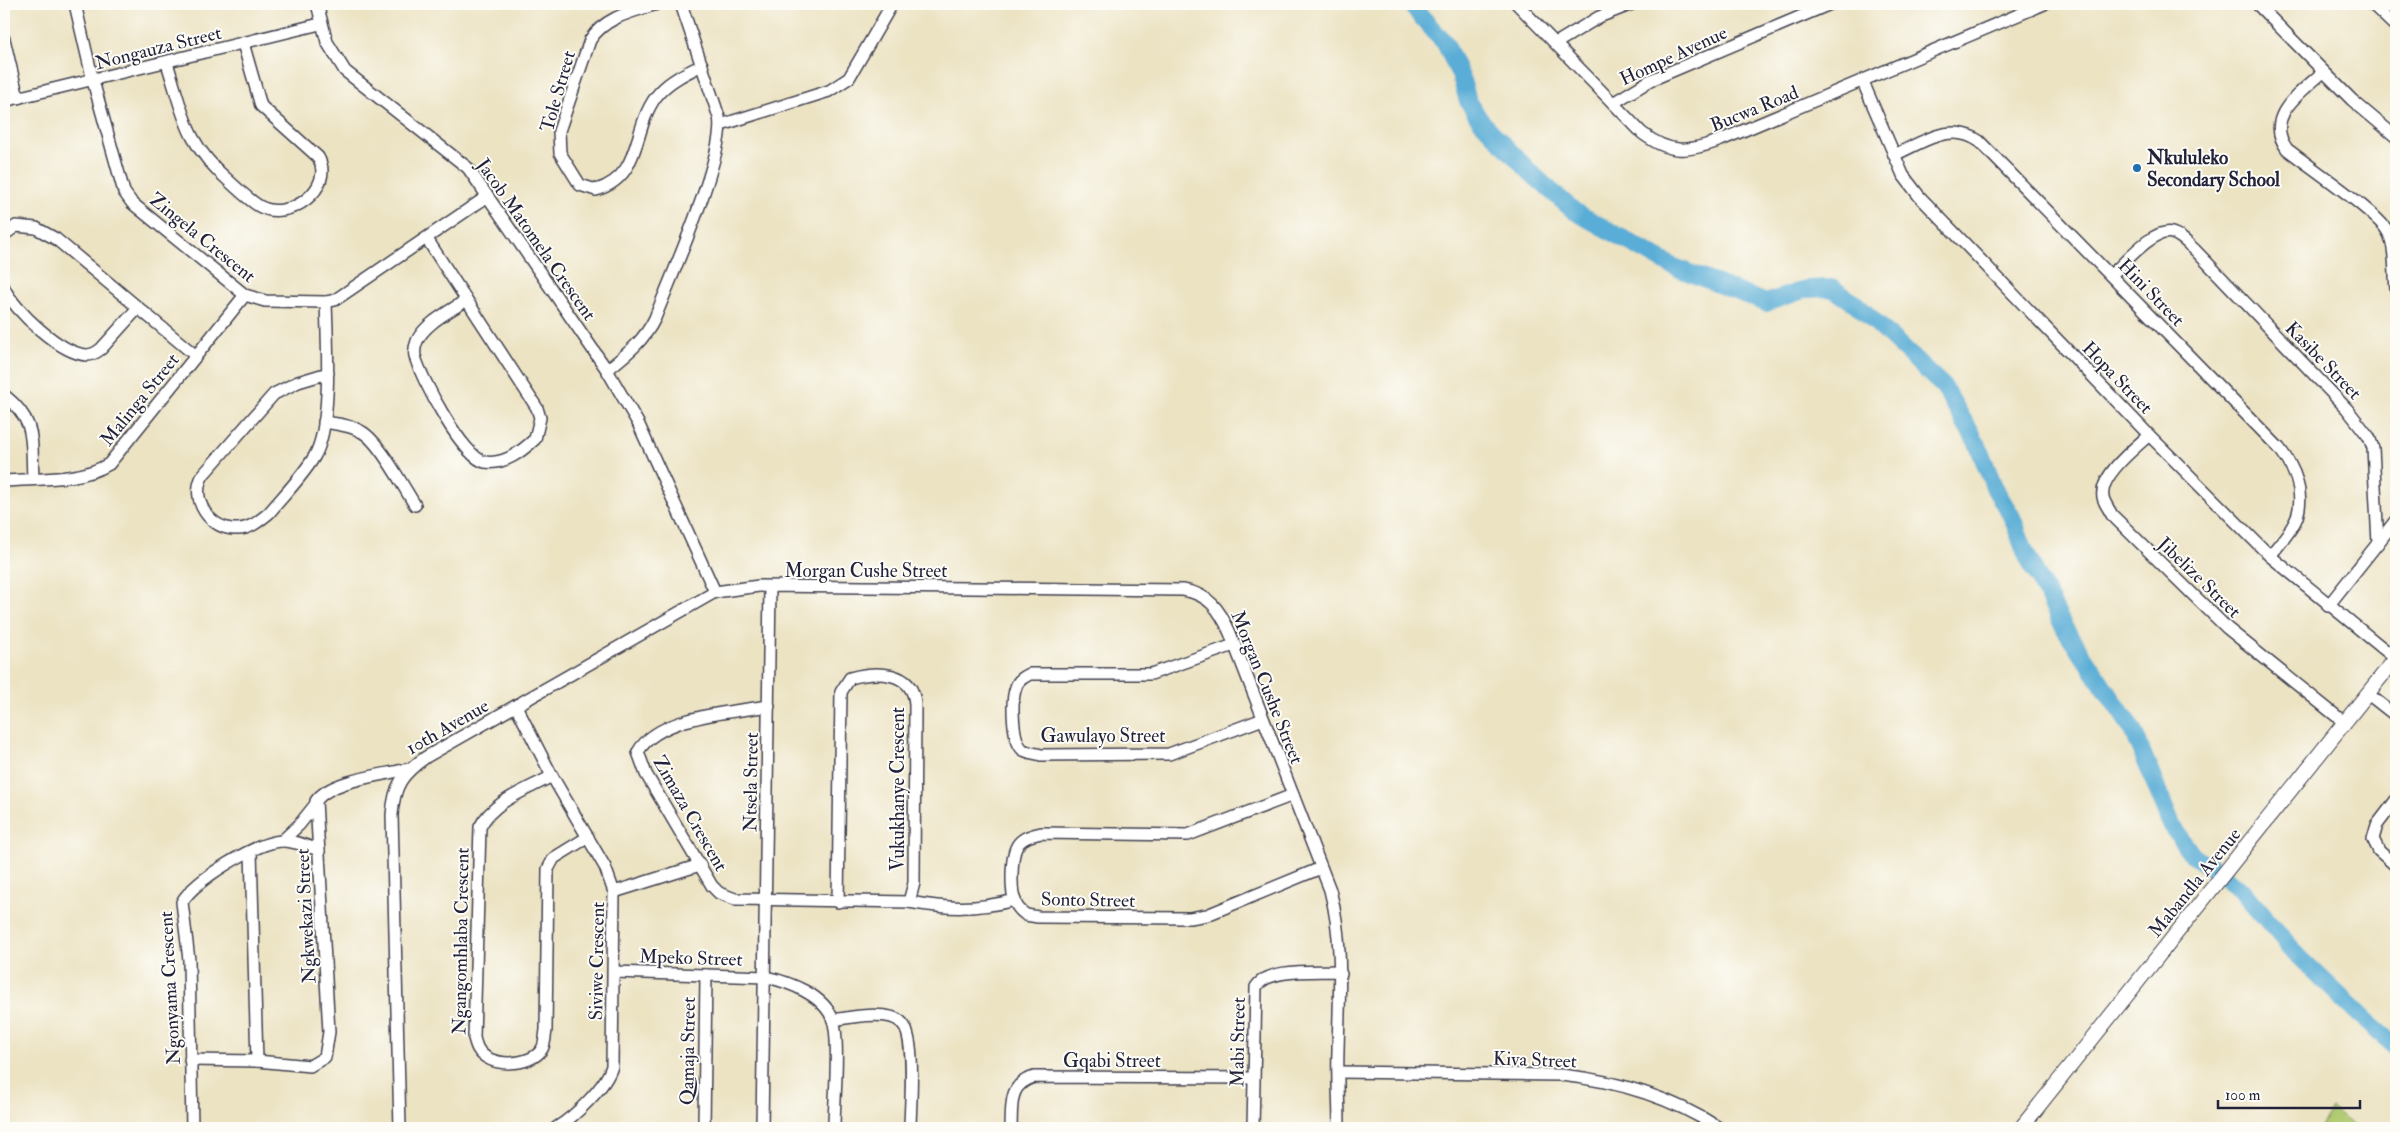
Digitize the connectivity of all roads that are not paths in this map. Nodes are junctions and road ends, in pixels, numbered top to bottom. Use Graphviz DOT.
graph roads {
  1 [pos="75,4"];
  2 [pos="317,4"];
  3 [pos="657,4"];
  4 [pos="681,4"];
  5 [pos="892,4"];
  6 [pos="1517,4"];
  7 [pos="1632,4"];
  8 [pos="1830,4"];
  9 [pos="2044,4"];
  10 [pos="2257,4"];
  11 [pos="2372,4"];
  12 [pos="320,24"];
  13 [pos="2396,27"];
  14 [pos="4,39"];
  15 [pos="1556,43"];
  16 [pos="243,44"];
  17 [pos="167,63"];
  18 [pos="702,65"];
  19 [pos="2323,72"];
  20 [pos="93,81"];
  21 [pos="1863,82"];
  22 [pos="18,98"];
  23 [pos="4,102"];
  24 [pos="1613,103"];
  25 [pos="721,125"];
  26 [pos="2396,137"];
  27 [pos="1894,155"];
  28 [pos="488,196"];
  29 [pos="4,235"];
  30 [pos="427,239"];
  31 [pos="2111,275"];
  32 [pos="4,288"];
  33 [pos="2396,289"];
  34 [pos="245,295"];
  35 [pos="466,300"];
  36 [pos="326,302"];
  37 [pos="138,308"];
  38 [pos="196,356"];
  39 [pos="607,370"];
  40 [pos="328,373"];
  41 [pos="4,395"];
  42 [pos="324,422"];
  43 [pos="2148,435"];
  44 [pos="33,478"];
  45 [pos="4,481"];
  46 [pos="415,505"];
  47 [pos="2396,520"];
  48 [pos="2378,543"];
  49 [pos="2270,556"];
  50 [pos="770,587"];
  51 [pos="715,592"];
  52 [pos="2328,606"];
  53 [pos="1234,645"];
  54 [pos="2396,659"];
  55 [pos="2368,694"];
  56 [pos="516,706"];
  57 [pos="769,706"];
  58 [pos="2396,716"];
  59 [pos="1263,719"];
  60 [pos="2345,723"];
  61 [pos="408,769"];
  62 [pos="552,776"];
  63 [pos="1293,795"];
  64 [pos="2396,800"];
  65 [pos="315,805"];
  66 [pos="588,837"];
  67 [pos="282,841"];
  68 [pos="319,850"];
  69 [pos="251,852"];
  70 [pos="700,866"];
  71 [pos="2396,866"];
  72 [pos="1321,868"];
  73 [pos="614,892"];
  74 [pos="767,898"];
  75 [pos="1015,900"];
  76 [pos="838,902"];
  77 [pos="909,902"];
  78 [pos="614,972"];
  79 [pos="1341,974"];
  80 [pos="706,975"];
  81 [pos="766,978"];
  82 [pos="833,1020"];
  83 [pos="190,1060"];
  84 [pos="257,1061"];
  85 [pos="1339,1072"];
  86 [pos="1253,1078"];
  87 [pos="192,1128"];
  88 [pos="400,1128"];
  89 [pos="556,1128"];
  90 [pos="704,1128"];
  91 [pos="762,1128"];
  92 [pos="834,1128"];
  93 [pos="910,1128"];
  94 [pos="1011,1128"];
  95 [pos="1253,1128"];
  96 [pos="1339,1128"];
  97 [pos="1718,1128"];
  98 [pos="2021,1128"];
  1 -- 20 [label="street, Zingela Crescent"];
  2 -- 12 [label="street, Jacob Matomela Crescent"];
  3 -- 18 [label="street, Tole Street"];
  4 -- 18 [label="street"];
  5 -- 25 [label="street"];
  6 -- 15 [label="street, Bucwa Road"];
  7 -- 15 [label="street"];
  8 -- 24 [label="street, Hompe Avenue"];
  9 -- 21 [label="street, Bucwa Road"];
  10 -- 19 [label="street"];
  11 -- 13 [label="street"];
  12 -- 16 [label="street, Nongauza Street"];
  12 -- 28 [label="street, Jacob Matomela Crescent"];
  14 -- 22 [label="street"];
  15 -- 24 [label="street, Bucwa Road"];
  16 -- 17 [label="street, Nongauza Street"];
  16 -- 17 [label="street"];
  17 -- 20 [label="street, Nongauza Street"];
  18 -- 25 [label="street"];
  19 -- 26 [label="street"];
  19 -- 33 [label="street"];
  20 -- 22 [label="street, Nongauza Street"];
  20 -- 34 [label="street, Zingela Crescent"];
  21 -- 24 [label="street, Bucwa Road"];
  21 -- 27 [label="street, Hopa Street"];
  22 -- 23 [label="street, Nongauza Street"];
  25 -- 39 [label="street"];
  27 -- 31 [label="street, Hini Street"];
  27 -- 43 [label="street, Hopa Street"];
  28 -- 30 [label="street, Zingela Crescent"];
  28 -- 39 [label="street, Jacob Matomela Crescent"];
  29 -- 37 [label="street"];
  30 -- 35 [label="street"];
  30 -- 36 [label="street, Zingela Crescent"];
  31 -- 48 [label="street, Kasibe Street"];
  31 -- 49 [label="street, Hini Street"];
  32 -- 37 [label="street"];
  34 -- 36 [label="street, Zingela Crescent"];
  34 -- 38 [label="street, Malinga Street"];
  35 -- 35 [label="street"];
  36 -- 40 [label="street"];
  37 -- 38 [label="street"];
  38 -- 44 [label="street, Malinga Street"];
  39 -- 51 [label="street, Jacob Matomela Crescent"];
  40 -- 42 [label="street"];
  40 -- 42 [label="street"];
  41 -- 44 [label="street"];
  42 -- 46 [label="street"];
  43 -- 49 [label="street, Hopa Street"];
  43 -- 60 [label="street, Jibelize Street"];
  44 -- 45 [label="street, Malinga Street"];
  47 -- 48 [label="street"];
  48 -- 52 [label="street"];
  49 -- 52 [label="street, Hopa Street"];
  50 -- 51 [label="street, Morgan Cushe Street"];
  50 -- 53 [label="street, Morgan Cushe Street"];
  50 -- 57 [label="street, Ntsela Street"];
  51 -- 56 [label="street, 10th Avenue"];
  52 -- 54 [label="street, Hopa Street"];
  53 -- 59 [label="street, Morgan Cushe Street"];
  53 -- 59 [label="street, Gawulayo Street"];
  54 -- 55 [label="street, Mabandla Avenue"];
  55 -- 58 [label="street"];
  55 -- 60 [label="street, Mabandla Avenue"];
  56 -- 61 [label="street, 10th Avenue"];
  56 -- 62 [label="street, Siviwe Crescent"];
  57 -- 70 [label="street, Zimaza Crescent"];
  57 -- 74 [label="street, Ntsela Street"];
  59 -- 63 [label="street, Morgan Cushe Street"];
  60 -- 98 [label="street, Mabandla Avenue"];
  61 -- 65 [label="street"];
  61 -- 88 [label="street, 10th Avenue"];
  62 -- 66 [label="street, Siviwe Crescent"];
  62 -- 66 [label="street, Ngangomhlaba Crescent"];
  63 -- 72 [label="street, Morgan Cushe Street"];
  63 -- 75 [label="street, Sonto Street"];
  64 -- 71 [label="street"];
  65 -- 67 [label="street"];
  65 -- 68 [label="street, Ngkwekazi Street"];
  66 -- 73 [label="street, Siviwe Crescent"];
  67 -- 68 [label="street"];
  67 -- 69 [label="street, Ngonyama Crescent"];
  68 -- 84 [label="street, Ngkwekazi Street"];
  69 -- 83 [label="street, Ngonyama Crescent"];
  69 -- 84 [label="street"];
  70 -- 73 [label="street"];
  70 -- 74 [label="street, Zimaza Crescent"];
  72 -- 75 [label="street, Sonto Street"];
  72 -- 79 [label="street, Morgan Cushe Street"];
  73 -- 78 [label="street, Siviwe Crescent"];
  74 -- 76 [label="street"];
  74 -- 81 [label="street, Ntsela Street"];
  75 -- 77 [label="street"];
  76 -- 77 [label="street"];
  76 -- 77 [label="street, Vukukhanye Crescent"];
  78 -- 80 [label="street, Mpeko Street"];
  78 -- 89 [label="street, Siviwe Crescent"];
  79 -- 85 [label="street, Morgan Cushe Street"];
  79 -- 86 [label="street, Mabi Street"];
  80 -- 81 [label="street, Mpeko Street"];
  80 -- 90 [label="street, Qamaja Street"];
  81 -- 82 [label="street, Mpeko Street"];
  81 -- 91 [label="street, Ntsela Street"];
  82 -- 92 [label="street"];
  82 -- 93 [label="street"];
  83 -- 84 [label="street, Ngkwekazi Street"];
  83 -- 87 [label="street, Ngonyama Crescent"];
  85 -- 96 [label="street, Morgan Cushe Street"];
  85 -- 97 [label="street, Kiva Street"];
  86 -- 94 [label="street, Gqabi Street"];
  86 -- 95 [label="street, Mabi Street"];
}
